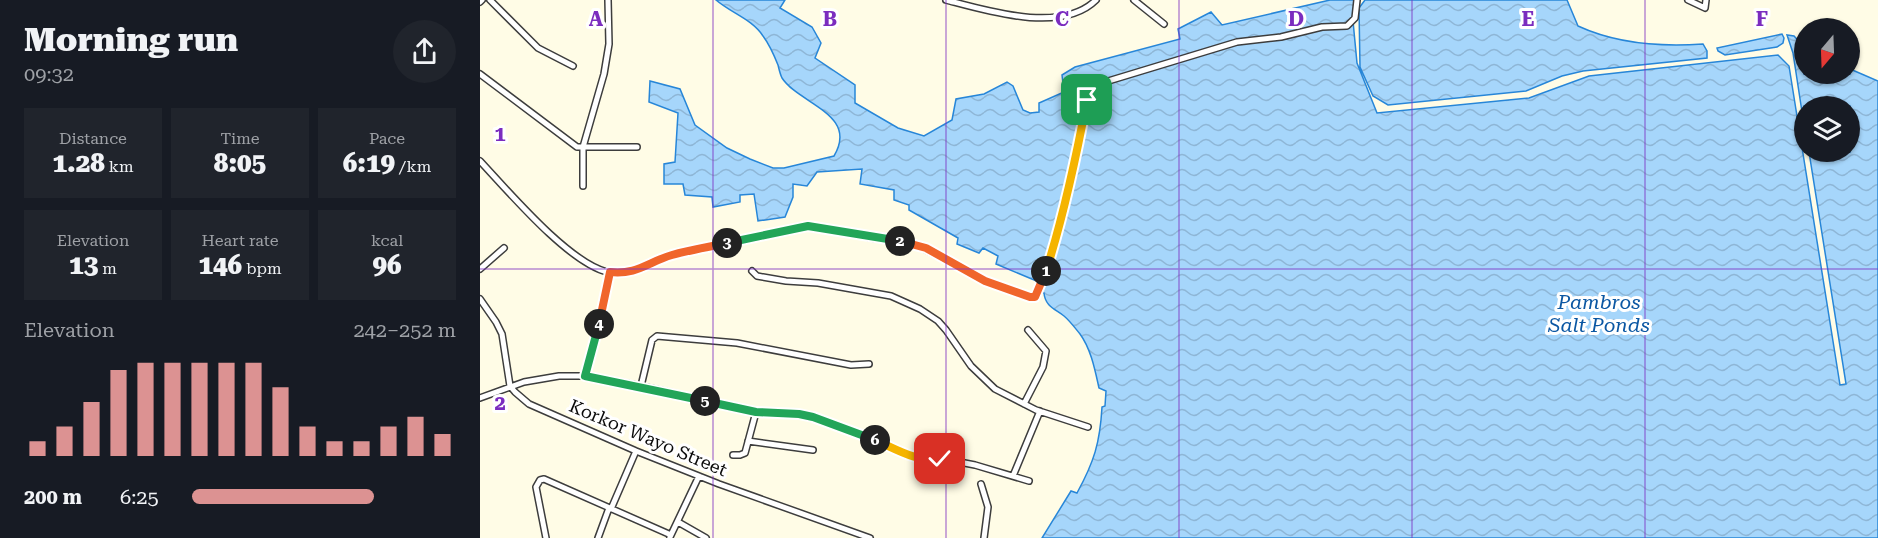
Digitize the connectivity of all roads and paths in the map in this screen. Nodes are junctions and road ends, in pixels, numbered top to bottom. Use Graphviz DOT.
graph roads {
  1 [pos="490,0"];
  2 [pos="608,0"];
  3 [pos="946,0"];
  4 [pos="1096,0"];
  5 [pos="1134,0"];
  6 [pos="1357,0"];
  7 [pos="1688,0"];
  8 [pos="1706,0"];
  9 [pos="1164,24"];
  10 [pos="573,66"];
  11 [pos="480,74"];
  12 [pos="583,147"];
  13 [pos="637,147"];
  14 [pos="480,161"];
  15 [pos="583,186"];
  16 [pos="504,248"];
  17 [pos="480,269"];
  18 [pos="752,270"];
  19 [pos="610,272"];
  20 [pos="480,299"];
  21 [pos="1028,330"];
  22 [pos="869,364"];
  23 [pos="585,376"];
  24 [pos="510,386"];
  25 [pos="641,386"];
  26 [pos="480,398"];
  27 [pos="1024,404"];
  28 [pos="1040,411"];
  29 [pos="756,412"];
  30 [pos="1088,427"];
  31 [pos="748,441"];
  32 [pos="813,450"];
  33 [pos="636,452"];
  34 [pos="733,455"];
  35 [pos="699,476"];
  36 [pos="1013,476"];
  37 [pos="1029,481"];
  38 [pos="981,484"];
  39 [pos="610,509"];
  40 [pos="678,522"];
  41 [pos="670,536"];
  42 [pos="545,537"];
  43 [pos="598,538"];
  44 [pos="706,538"];
  45 [pos="870,538"];
  46 [pos="984,538"];
  1 -- 10 [label="street"];
  2 -- 12 [label="street"];
  3 -- 4 [label="street"];
  5 -- 9 [label="street"];
  6 -- 19 [label="street"];
  7 -- 8 [label="street"];
  11 -- 12 [label="street"];
  12 -- 13 [label="street"];
  12 -- 15 [label="street"];
  14 -- 19 [label="street"];
  16 -- 17 [label="street"];
  18 -- 27 [label="street"];
  19 -- 23 [label="street"];
  20 -- 24 [label="street"];
  21 -- 27 [label="street"];
  22 -- 25 [label="street"];
  23 -- 24 [label="street"];
  23 -- 25 [label="street"];
  24 -- 26 [label="street"];
  24 -- 33 [label="street, Korkor Wayo Street"];
  25 -- 29 [label="street"];
  27 -- 28 [label="street"];
  28 -- 30 [label="street"];
  28 -- 36 [label="street"];
  29 -- 31 [label="street"];
  29 -- 36 [label="street"];
  31 -- 32 [label="street"];
  31 -- 34 [label="street"];
  33 -- 35 [label="street, Korkor Wayo Street"];
  33 -- 39 [label="street"];
  35 -- 40 [label="street"];
  35 -- 45 [label="street, Korkor Wayo Street"];
  36 -- 37 [label="street"];
  38 -- 46 [label="street"];
  39 -- 41 [label="street"];
  39 -- 42 [label="street"];
  39 -- 43 [label="street"];
  40 -- 41 [label="street"];
  40 -- 44 [label="street"];
}
